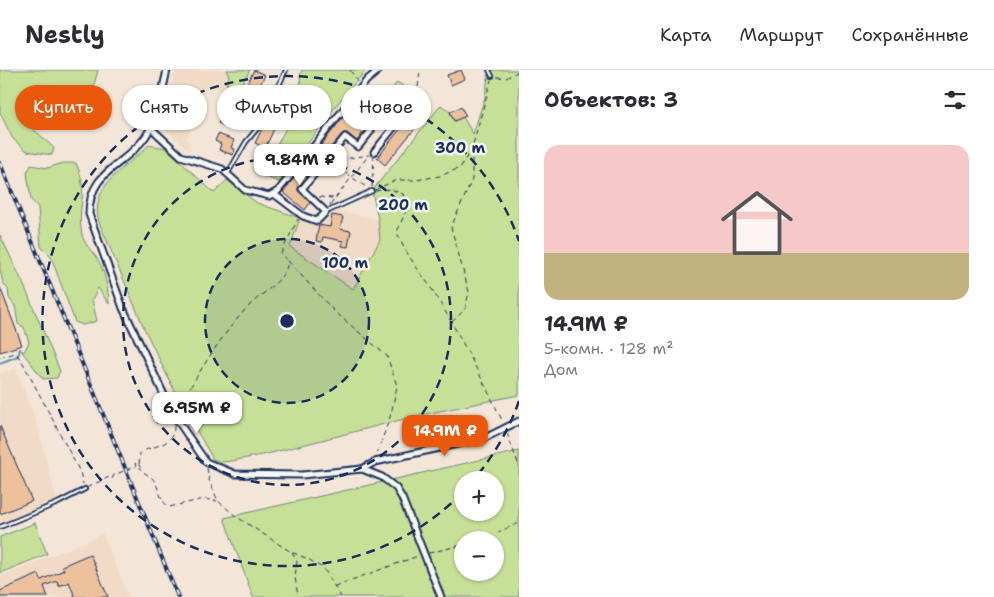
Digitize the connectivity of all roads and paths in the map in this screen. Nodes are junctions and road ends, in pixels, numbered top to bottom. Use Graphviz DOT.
graph roads {
  1 [pos="167,70"];
  2 [pos="286,70"];
  3 [pos="350,70"];
  4 [pos="379,70"];
  5 [pos="420,70"];
  6 [pos="489,70"];
  7 [pos="519,71"];
  8 [pos="492,76"];
  9 [pos="163,85"];
  10 [pos="362,85"];
  11 [pos="364,85"];
  12 [pos="419,85"];
  13 [pos="341,112"];
  14 [pos="149,130"];
  15 [pos="152,130"];
  16 [pos="370,130"];
  17 [pos="392,130"];
  18 [pos="472,148"];
  19 [pos="310,151"];
  20 [pos="372,154"];
  21 [pos="326,161"];
  22 [pos="228,173"];
  23 [pos="351,177"];
  24 [pos="372,191"];
  25 [pos="274,194"];
  26 [pos="310,197"];
  27 [pos="334,198"];
  28 [pos="326,212"];
  29 [pos="302,214"];
  30 [pos="281,253"];
  31 [pos="452,322"];
  32 [pos="0,357"];
  33 [pos="173,414"];
  34 [pos="519,421"];
  35 [pos="506,427"];
  36 [pos="206,462"];
  37 [pos="375,462"];
  38 [pos="138,465"];
  39 [pos="519,466"];
  40 [pos="362,469"];
  41 [pos="84,489"];
  42 [pos="218,501"];
  43 [pos="519,523"];
  44 [pos="0,527"];
  45 [pos="501,531"];
  46 [pos="454,547"];
  47 [pos="291,552"];
  48 [pos="425,553"];
  49 [pos="334,586"];
  50 [pos="298,597"];
  51 [pos="341,597"];
  52 [pos="442,597"];
  1 -- 9 [label="street"];
  2 -- 22 [label="lane"];
  3 -- 10 [label="path"];
  4 -- 11 [label="street"];
  5 -- 12 [label="path"];
  6 -- 8 [label="lane"];
  7 -- 8 [label="path"];
  8 -- 18 [label="path"];
  13 -- 19 [label="street"];
  14 -- 33 [label="street"];
  15 -- 22 [label="street"];
  16 -- 21 [label="street"];
  17 -- 20 [label="street"];
  18 -- 24 [label="path"];
  18 -- 31 [label="path"];
  19 -- 21 [label="street"];
  19 -- 25 [label="street"];
  20 -- 21 [label="path"];
  20 -- 23 [label="path"];
  20 -- 24 [label="path"];
  21 -- 23 [label="path"];
  21 -- 26 [label="street"];
  22 -- 25 [label="street"];
  23 -- 24 [label="path"];
  23 -- 27 [label="path"];
  24 -- 28 [label="lane"];
  24 -- 31 [label="path"];
  25 -- 29 [label="street"];
  26 -- 27 [label="path"];
  26 -- 28 [label="street"];
  27 -- 28 [label="path"];
  28 -- 29 [label="street"];
  29 -- 30 [label="path"];
  30 -- 33 [label="path"];
  30 -- 37 [label="path"];
  31 -- 35 [label="path"];
  32 -- 41 [label="path"];
  33 -- 36 [label="street"];
  33 -- 38 [label="path"];
  34 -- 35 [label="street"];
  35 -- 37 [label="street"];
  35 -- 39 [label="path"];
  36 -- 40 [label="street"];
  36 -- 42 [label="path"];
  37 -- 40 [label="street"];
  38 -- 41 [label="path"];
  38 -- 42 [label="path"];
  40 -- 48 [label="street"];
  41 -- 44 [label="lane"];
  42 -- 47 [label="path"];
  43 -- 45 [label="path"];
  46 -- 48 [label="path"];
  47 -- 49 [label="path"];
  47 -- 50 [label="path"];
  48 -- 49 [label="path"];
  48 -- 52 [label="street"];
  49 -- 51 [label="path"];
}
